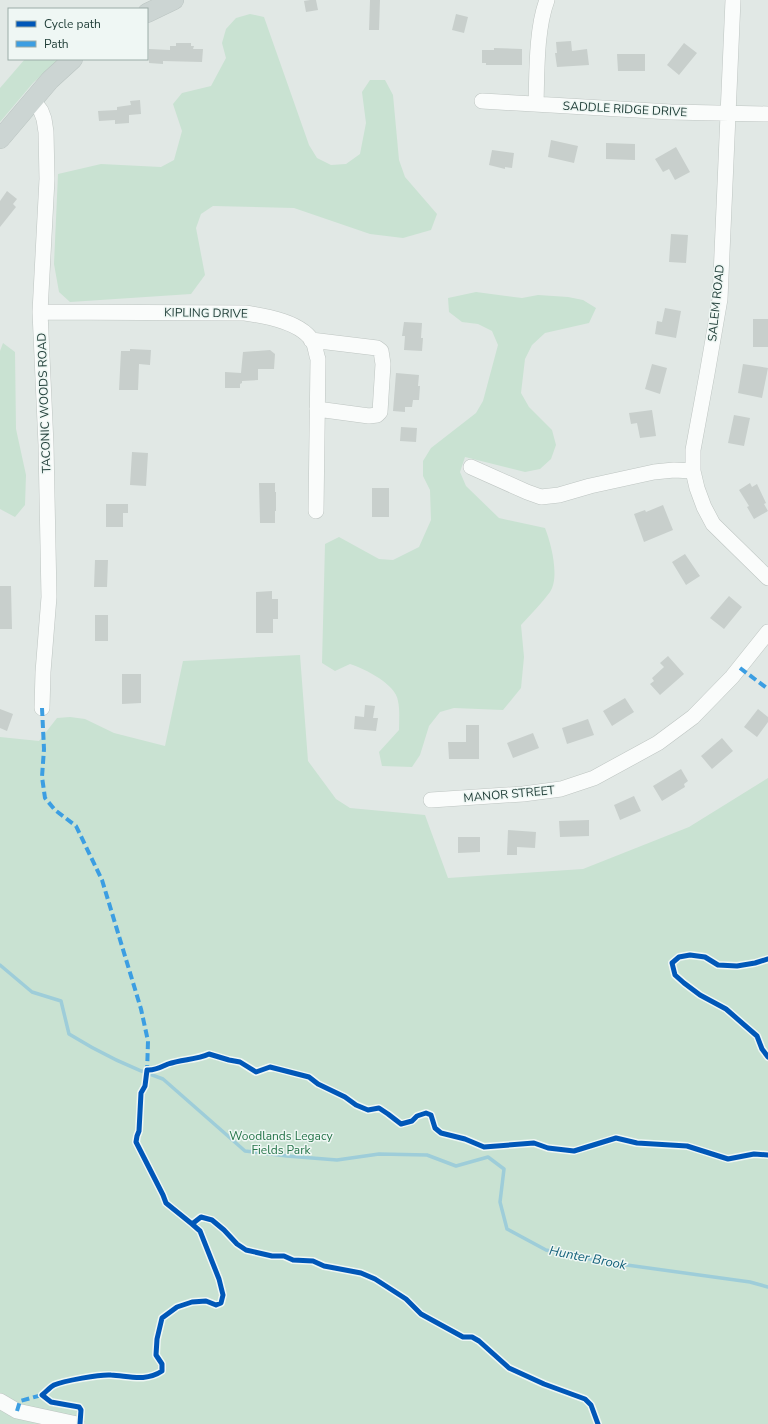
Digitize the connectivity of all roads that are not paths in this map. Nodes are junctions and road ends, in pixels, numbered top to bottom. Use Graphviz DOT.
graph roads {
  1 [pos="174,0"];
  2 [pos="547,0"];
  3 [pos="733,0"];
  4 [pos="148,13"];
  5 [pos="72,60"];
  6 [pos="33,100"];
  7 [pos="482,101"];
  8 [pos="536,104"];
  9 [pos="727,113"];
  10 [pos="768,114"];
  11 [pos="0,139"];
  12 [pos="40,312"];
  13 [pos="311,340"];
  14 [pos="317,409"];
  15 [pos="471,467"];
  16 [pos="693,471"];
  17 [pos="316,511"];
  18 [pos="768,578"];
  19 [pos="768,632"];
  20 [pos="42,708"];
  21 [pos="431,800"];
  22 [pos="0,1401"];
  23 [pos="15,1418"];
  24 [pos="77,1424"];
  1 -- 4 [label="main road"];
  2 -- 8 [label="street"];
  3 -- 9 [label="street, SALEM ROAD"];
  5 -- 6 [label="main road"];
  6 -- 11 [label="main road"];
  6 -- 12 [label="street, TACONIC WOODS ROAD"];
  7 -- 8 [label="street, SADDLE RIDGE DRIVE"];
  8 -- 9 [label="street, SADDLE RIDGE DRIVE"];
  9 -- 10 [label="street, SADDLE RIDGE DRIVE"];
  9 -- 16 [label="street, SALEM ROAD"];
  12 -- 13 [label="street, KIPLING DRIVE"];
  12 -- 20 [label="street, TACONIC WOODS ROAD"];
  13 -- 14 [label="street, KIPLING DRIVE"];
  13 -- 14 [label="street"];
  14 -- 17 [label="street, KIPLING DRIVE"];
  15 -- 16 [label="street"];
  16 -- 18 [label="street, SALEM ROAD"];
  19 -- 21 [label="street, MANOR STREET"];
  22 -- 23 [label="street"];
  23 -- 24 [label="street"];
}
